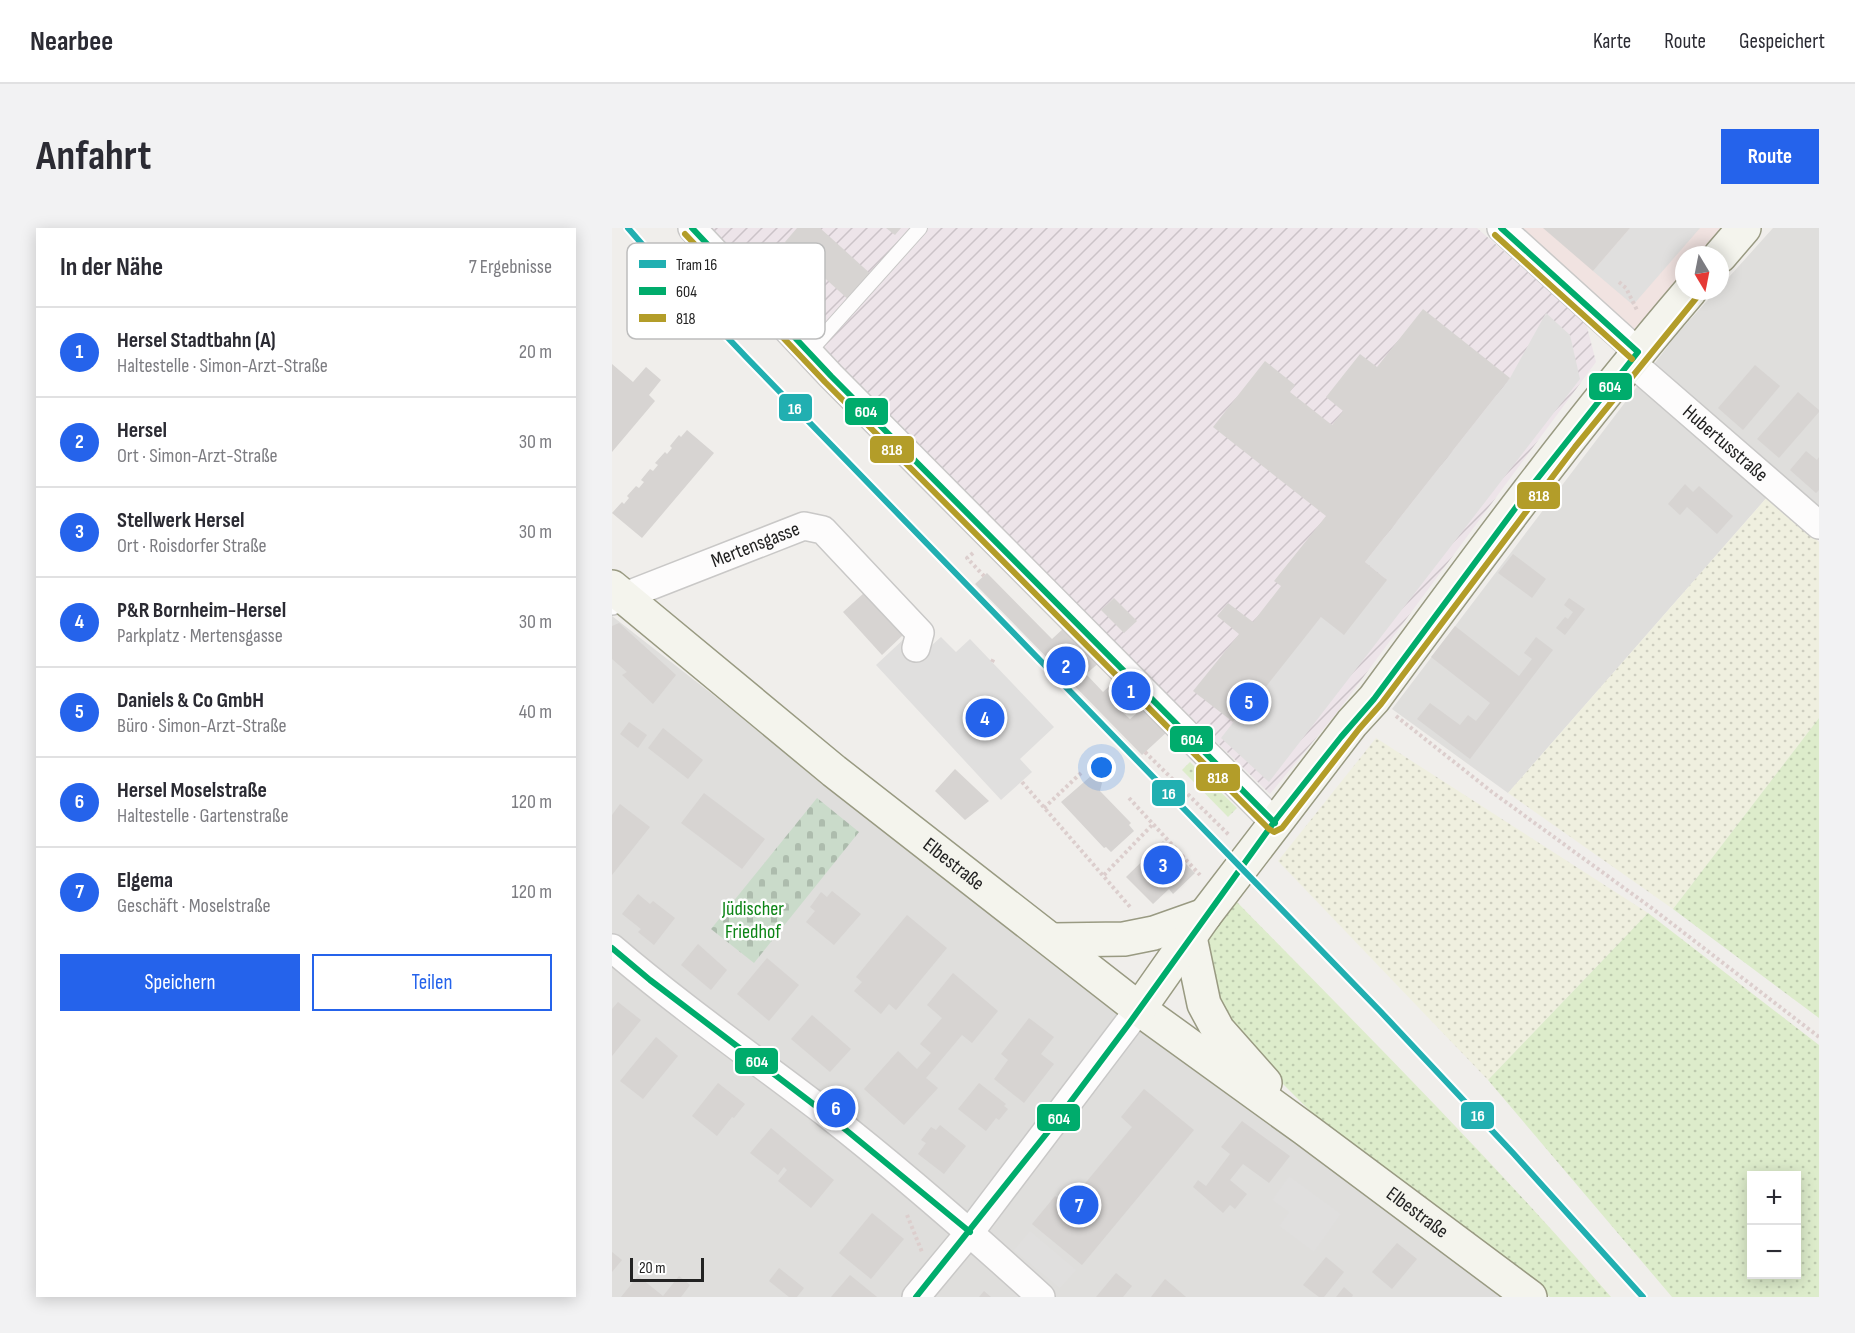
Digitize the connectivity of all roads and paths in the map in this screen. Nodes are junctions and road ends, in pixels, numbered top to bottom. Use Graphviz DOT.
graph roads {
  1 [pos="692,228"];
  2 [pos="920,228"];
  3 [pos="1502,228"];
  4 [pos="1744,228"];
  5 [pos="706,243"];
  6 [pos="1729,246"];
  7 [pos="1619,282"];
  8 [pos="1682,300"];
  9 [pos="1640,316"];
  10 [pos="825,334"];
  11 [pos="797,339"];
  12 [pos="821,339"];
  13 [pos="809,352"];
  14 [pos="1634,356"];
  15 [pos="1819,525"];
  16 [pos="616,595"];
  17 [pos="916,648"];
  18 [pos="1374,699"];
  19 [pos="1144,752"];
  20 [pos="1081,773"];
  21 [pos="1022,782"];
  22 [pos="1129,798"];
  23 [pos="1044,808"];
  24 [pos="1275,823"];
  25 [pos="1154,824"];
  26 [pos="1232,839"];
  27 [pos="1104,875"];
  28 [pos="1203,878"];
  29 [pos="1134,911"];
  30 [pos="1198,926"];
  31 [pos="1053,940"];
  32 [pos="612,948"];
  33 [pos="1139,1009"];
  34 [pos="1819,1037"];
  35 [pos="1305,1129"];
  36 [pos="911,1183"];
  37 [pos="970,1232"];
  38 [pos="937,1272"];
  39 [pos="916,1297"];
  40 [pos="1041,1297"];
  41 [pos="1530,1297"];
  1 -- 5 [label="street"];
  2 -- 10 [label="lane"];
  3 -- 14 [label="street, Hubertusstraße"];
  4 -- 6 [label="main road"];
  7 -- 9 [label="path"];
  8 -- 14 [label="main road"];
  11 -- 13 [label="street"];
  12 -- 13 [label="lane"];
  13 -- 24 [label="street"];
  14 -- 15 [label="street, Hubertusstraße"];
  14 -- 18 [label="main road"];
  16 -- 17 [label="street, Mertensgasse"];
  16 -- 31 [label="main road, Elbestraße"];
  18 -- 24 [label="main road"];
  18 -- 34 [label="path"];
  19 -- 26 [label="path"];
  20 -- 23 [label="path"];
  21 -- 23 [label="path"];
  22 -- 25 [label="path"];
  23 -- 27 [label="path"];
  24 -- 30 [label="main road"];
  25 -- 27 [label="path"];
  25 -- 28 [label="path"];
  27 -- 29 [label="path"];
  30 -- 31 [label="main road"];
  30 -- 33 [label="main road"];
  30 -- 35 [label="main road, Elbestraße"];
  31 -- 33 [label="main road, Elbestraße"];
  32 -- 36 [label="street"];
  33 -- 35 [label="main road, Elbestraße"];
  33 -- 37 [label="street"];
  35 -- 41 [label="main road, Elbestraße"];
  36 -- 37 [label="street"];
  36 -- 38 [label="path"];
  37 -- 38 [label="street"];
  37 -- 40 [label="street"];
  38 -- 39 [label="street"];
}
